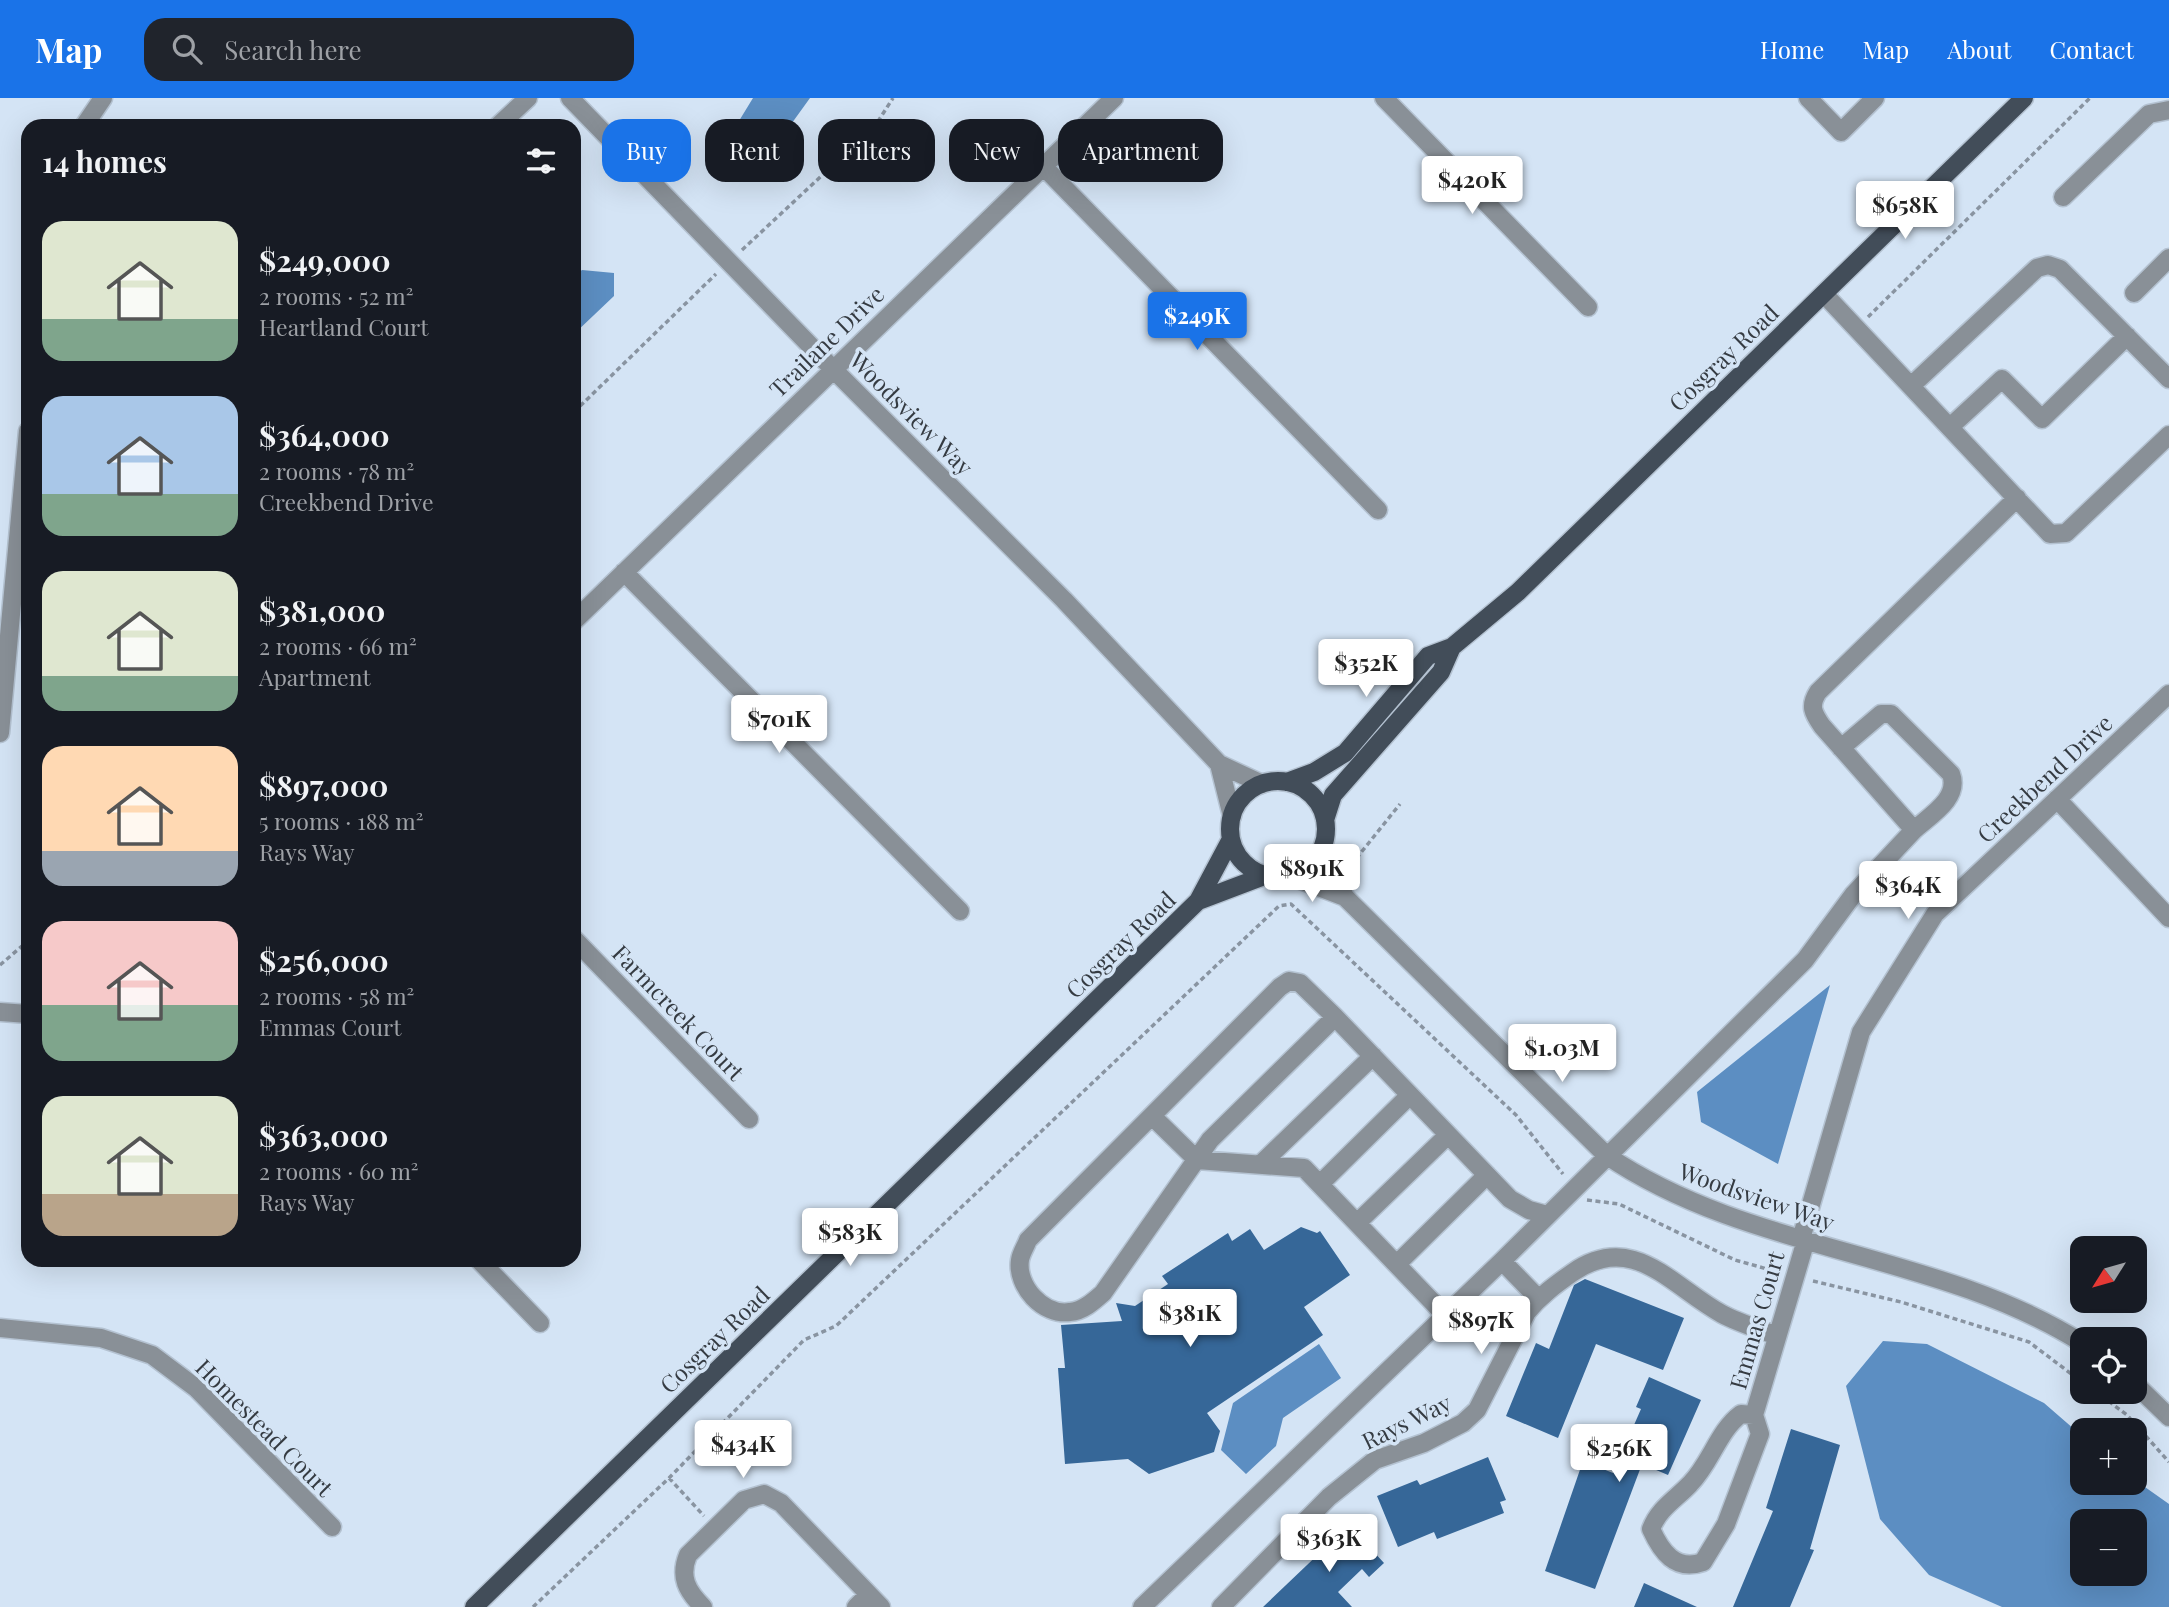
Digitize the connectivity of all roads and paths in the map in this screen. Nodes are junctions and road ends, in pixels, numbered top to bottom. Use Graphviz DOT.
graph roads {
  1 [pos="103,98"];
  2 [pos="528,98"];
  3 [pos="570,98"];
  4 [pos="1114,98"];
  5 [pos="1384,98"];
  6 [pos="1808,98"];
  7 [pos="1875,98"];
  8 [pos="2024,98"];
  9 [pos="2090,98"];
  10 [pos="2169,110"];
  11 [pos="89,119"];
  12 [pos="506,119"];
  13 [pos="1044,167"];
  14 [pos="1028,182"];
  15 [pos="2063,197"];
  16 [pos="2169,258"];
  17 [pos="2134,293"];
  18 [pos="1824,294"];
  19 [pos="1588,307"];
  20 [pos="1857,329"];
  21 [pos="2126,336"];
  22 [pos="833,369"];
  23 [pos="2169,379"];
  24 [pos="1911,386"];
  25 [pos="1950,427"];
  26 [pos="2169,435"];
  27 [pos="2017,498"];
  28 [pos="21,506"];
  29 [pos="1378,509"];
  30 [pos="624,572"];
  31 [pos="581,614"];
  32 [pos="1452,647"];
  33 [pos="2169,695"];
  34 [pos="0,733"];
  35 [pos="1841,748"];
  36 [pos="1219,764"];
  37 [pos="1287,782"];
  38 [pos="1262,784"];
  39 [pos="2057,799"];
  40 [pos="1232,816"];
  41 [pos="1325,820"];
  42 [pos="1914,830"];
  43 [pos="1231,839"];
  44 [pos="1323,848"];
  45 [pos="1265,876"];
  46 [pos="1290,876"];
  47 [pos="1345,897"];
  48 [pos="1198,901"];
  49 [pos="960,912"];
  50 [pos="2169,918"];
  51 [pos="581,946"];
  52 [pos="21,947"];
  53 [pos="0,965"];
  54 [pos="0,1012"];
  55 [pos="21,1014"];
  56 [pos="1335,1017"];
  57 [pos="1373,1056"];
  58 [pos="1410,1095"];
  59 [pos="1152,1116"];
  60 [pos="749,1119"];
  61 [pos="1448,1135"];
  62 [pos="1606,1155"];
  63 [pos="1197,1160"];
  64 [pos="1262,1163"];
  65 [pos="1487,1175"];
  66 [pos="1320,1184"];
  67 [pos="1575,1188"];
  68 [pos="1547,1215"];
  69 [pos="1357,1223"];
  70 [pos="1803,1239"];
  71 [pos="1502,1261"];
  72 [pos="1397,1264"];
  73 [pos="486,1267"];
  74 [pos="1794,1276"];
  75 [pos="1538,1298"];
  76 [pos="1445,1315"];
  77 [pos="540,1323"];
  78 [pos="0,1328"];
  79 [pos="2070,1335"];
  80 [pos="1777,1336"];
  81 [pos="2070,1373"];
  82 [pos="2147,1396"];
  83 [pos="2112,1404"];
  84 [pos="1754,1415"];
  85 [pos="2169,1417"];
  86 [pos="2169,1462"];
  87 [pos="668,1478"];
  88 [pos="332,1527"];
  89 [pos="715,1527"];
  90 [pos="868,1603"];
  91 [pos="474,1607"];
  92 [pos="702,1607"];
  93 [pos="1142,1607"];
  94 [pos="1221,1607"];
  1 -- 11 [label="street"];
  2 -- 12 [label="street"];
  3 -- 22 [label="street, Woodsview Way"];
  4 -- 13 [label="street, Trailane Drive"];
  5 -- 19 [label="street"];
  6 -- 7 [label="street"];
  8 -- 18 [label="main road, Cosgray Road"];
  9 -- 20 [label="path"];
  10 -- 15 [label="street"];
  13 -- 29 [label="street"];
  14 -- 22 [label="street, Trailane Drive"];
  16 -- 17 [label="street"];
  18 -- 20 [label="street"];
  18 -- 32 [label="main road, Cosgray Road"];
  20 -- 24 [label="street"];
  21 -- 23 [label="street"];
  21 -- 24 [label="street"];
  21 -- 25 [label="street"];
  22 -- 30 [label="street, Trailane Drive"];
  22 -- 36 [label="street, Woodsview Way"];
  24 -- 25 [label="street"];
  25 -- 27 [label="street"];
  26 -- 27 [label="street"];
  27 -- 35 [label="street"];
  28 -- 34 [label="street"];
  30 -- 31 [label="street, Trailane Drive"];
  30 -- 49 [label="street"];
  32 -- 37 [label="main road, Cosgray Road"];
  32 -- 41 [label="main road, Cosgray Road"];
  33 -- 39 [label="street, Creekbend Drive"];
  35 -- 42 [label="street"];
  35 -- 42 [label="street"];
  36 -- 38 [label="street, Woodsview Way"];
  36 -- 40 [label="street, Woodsview Way"];
  37 -- 38 [label="main road"];
  37 -- 41 [label="main road"];
  38 -- 40 [label="main road"];
  39 -- 50 [label="street"];
  39 -- 70 [label="street, Creekbend Drive"];
  40 -- 43 [label="main road"];
  41 -- 44 [label="main road"];
  42 -- 62 [label="street"];
  43 -- 45 [label="main road"];
  43 -- 48 [label="main road, Cosgray Road"];
  44 -- 46 [label="main road"];
  44 -- 47 [label="street, Woodsview Way"];
  45 -- 46 [label="main road"];
  45 -- 48 [label="main road, Cosgray Road"];
  46 -- 47 [label="street, Woodsview Way"];
  47 -- 62 [label="street, Woodsview Way"];
  48 -- 91 [label="main road, Cosgray Road"];
  51 -- 60 [label="street, Farmcreek Court"];
  52 -- 53 [label="path"];
  54 -- 55 [label="street"];
  56 -- 57 [label="street"];
  56 -- 59 [label="street"];
  56 -- 63 [label="street"];
  57 -- 58 [label="street"];
  57 -- 64 [label="street"];
  58 -- 61 [label="street"];
  58 -- 66 [label="street"];
  59 -- 63 [label="street"];
  59 -- 63 [label="street"];
  61 -- 65 [label="street"];
  61 -- 69 [label="street"];
  62 -- 67 [label="street"];
  62 -- 70 [label="street, Woodsview Way"];
  63 -- 64 [label="street"];
  64 -- 66 [label="street"];
  65 -- 68 [label="street"];
  65 -- 72 [label="street"];
  66 -- 69 [label="street"];
  67 -- 68 [label="street"];
  67 -- 74 [label="path"];
  68 -- 71 [label="street"];
  69 -- 72 [label="street"];
  70 -- 74 [label="street, Emmas Court"];
  70 -- 79 [label="street, Woodsview Way"];
  71 -- 75 [label="street"];
  71 -- 76 [label="street"];
  72 -- 76 [label="street"];
  73 -- 77 [label="street"];
  74 -- 80 [label="street, Emmas Court"];
  74 -- 81 [label="path"];
  75 -- 80 [label="street, Rays Way"];
  75 -- 94 [label="street, Rays Way"];
  76 -- 93 [label="street"];
  78 -- 88 [label="street, Homestead Court"];
  80 -- 84 [label="street, Emmas Court"];
  82 -- 85 [label="street"];
  83 -- 86 [label="path"];
  84 -- 84 [label="street, Emmas Court"];
  87 -- 89 [label="path"];
  89 -- 90 [label="street"];
  89 -- 92 [label="street"];
}
